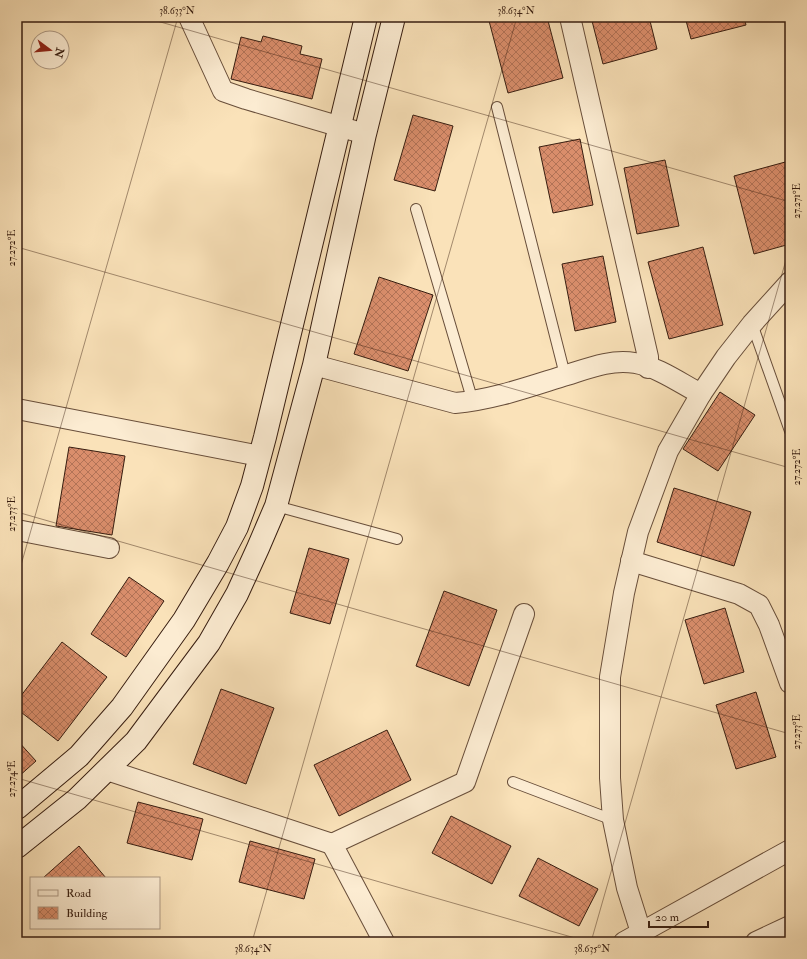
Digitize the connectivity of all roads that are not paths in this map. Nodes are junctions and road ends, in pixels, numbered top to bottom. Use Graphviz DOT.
graph roads {
  1 [pos="188,17"];
  2 [pos="366,17"];
  3 [pos="394,17"];
  4 [pos="570,17"];
  5 [pos="497,107"];
  6 [pos="338,126"];
  7 [pos="365,134"];
  8 [pos="416,209"];
  9 [pos="790,282"];
  10 [pos="752,324"];
  11 [pos="314,365"];
  12 [pos="648,368"];
  13 [pos="565,375"];
  14 [pos="701,394"];
  15 [pos="473,402"];
  16 [pos="17,409"];
  17 [pos="790,431"];
  18 [pos="260,456"];
  19 [pos="276,506"];
  20 [pos="17,530"];
  21 [pos="397,540"];
  22 [pos="109,548"];
  23 [pos="631,561"];
  24 [pos="524,614"];
  25 [pos="790,683"];
  26 [pos="107,770"];
  27 [pos="513,782"];
  28 [pos="17,808"];
  29 [pos="613,820"];
  30 [pos="332,844"];
  31 [pos="17,847"];
  32 [pos="790,850"];
  33 [pos="790,926"];
  34 [pos="643,938"];
  35 [pos="384,942"];
  36 [pos="624,942"];
  37 [pos="756,942"];
  1 -- 6 [label="street"];
  2 -- 6 [label="street"];
  3 -- 7 [label="street"];
  4 -- 12 [label="street"];
  5 -- 13 [label="lane"];
  6 -- 7 [label="street"];
  6 -- 18 [label="street"];
  7 -- 11 [label="street"];
  8 -- 15 [label="lane"];
  9 -- 10 [label="street"];
  10 -- 14 [label="street"];
  10 -- 17 [label="lane"];
  11 -- 15 [label="street"];
  11 -- 19 [label="street"];
  12 -- 13 [label="street"];
  12 -- 14 [label="street"];
  13 -- 15 [label="street"];
  14 -- 23 [label="street"];
  16 -- 18 [label="street"];
  18 -- 28 [label="street"];
  19 -- 21 [label="lane"];
  19 -- 26 [label="street"];
  20 -- 22 [label="street"];
  23 -- 25 [label="street"];
  23 -- 29 [label="street"];
  24 -- 30 [label="street"];
  26 -- 30 [label="street"];
  26 -- 31 [label="street"];
  27 -- 29 [label="lane"];
  29 -- 34 [label="street"];
  30 -- 35 [label="street"];
  32 -- 34 [label="street"];
  33 -- 37 [label="street"];
  34 -- 36 [label="street"];
}
